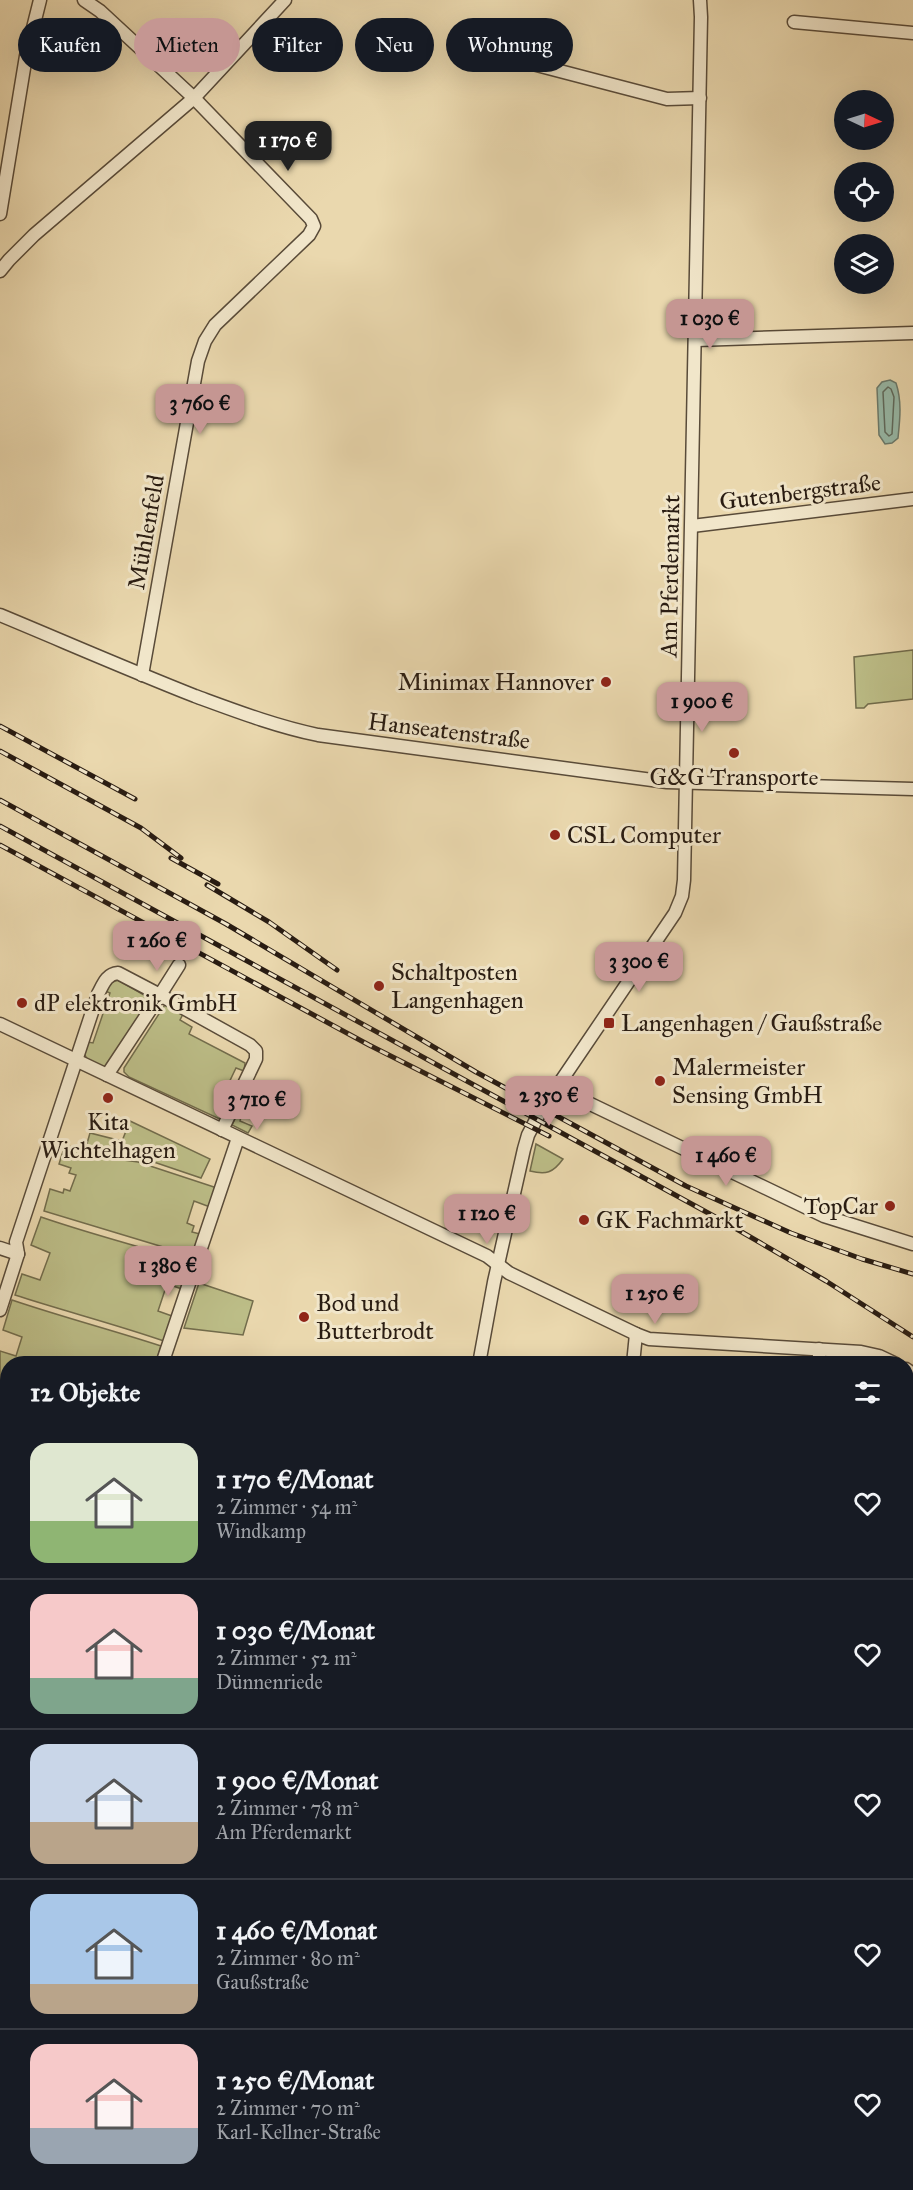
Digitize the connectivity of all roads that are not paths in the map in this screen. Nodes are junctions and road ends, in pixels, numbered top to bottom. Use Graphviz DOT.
graph roads {
  1 [pos="40,0"];
  2 [pos="84,0"];
  3 [pos="285,0"];
  4 [pos="700,0"];
  5 [pos="706,0"];
  6 [pos="701,17"];
  7 [pos="794,22"];
  8 [pos="913,33"];
  9 [pos="564,72"];
  10 [pos="194,98"];
  11 [pos="700,98"];
  12 [pos="0,214"];
  13 [pos="4,256"];
  14 [pos="0,271"];
  15 [pos="913,333"];
  16 [pos="696,340"];
  17 [pos="913,500"];
  18 [pos="692,526"];
  19 [pos="0,615"];
  20 [pos="142,675"];
  21 [pos="686,783"];
  22 [pos="913,789"];
  23 [pos="179,965"];
  24 [pos="160,995"];
  25 [pos="0,1024"];
  26 [pos="77,1061"];
  27 [pos="107,1076"];
  28 [pos="557,1088"];
  29 [pos="222,1130"];
  30 [pos="238,1138"];
  31 [pos="913,1244"];
  32 [pos="0,1248"];
  33 [pos="18,1254"];
  34 [pos="498,1265"];
  35 [pos="0,1310"];
  36 [pos="636,1335"];
  37 [pos="819,1349"];
  38 [pos="166,1356"];
  39 [pos="481,1356"];
  40 [pos="634,1356"];
  41 [pos="819,1356"];
  42 [pos="879,1356"];
  1 -- 12 [label="street"];
  2 -- 10 [label="street"];
  3 -- 10 [label="street"];
  4 -- 6 [label="street, Am Pferdemarkt"];
  5 -- 6 [label="street, Am Pferdemarkt"];
  6 -- 11 [label="street, Am Pferdemarkt"];
  7 -- 8 [label="street"];
  9 -- 11 [label="street"];
  10 -- 13 [label="street"];
  10 -- 20 [label="street, Mühlenfeld"];
  11 -- 16 [label="street, Am Pferdemarkt"];
  13 -- 14 [label="street"];
  15 -- 16 [label="street"];
  16 -- 18 [label="street, Am Pferdemarkt"];
  17 -- 18 [label="street, Gutenbergstraße"];
  18 -- 21 [label="street, Am Pferdemarkt"];
  19 -- 20 [label="street, Hanseatenstraße"];
  20 -- 21 [label="street, Hanseatenstraße"];
  21 -- 22 [label="street, Hanseatenstraße"];
  21 -- 28 [label="street, Am Pferdemarkt"];
  23 -- 24 [label="street"];
  24 -- 26 [label="street"];
  24 -- 27 [label="street"];
  24 -- 29 [label="street"];
  25 -- 26 [label="street"];
  26 -- 27 [label="street"];
  26 -- 33 [label="street"];
  27 -- 29 [label="street"];
  28 -- 31 [label="street"];
  28 -- 34 [label="street, Am Pferdemarkt"];
  29 -- 30 [label="street"];
  30 -- 34 [label="street"];
  30 -- 38 [label="street"];
  32 -- 33 [label="street"];
  33 -- 35 [label="street"];
  34 -- 36 [label="street"];
  34 -- 39 [label="street, Am Pferdemarkt"];
  36 -- 37 [label="street"];
  36 -- 40 [label="street"];
  37 -- 41 [label="street"];
  37 -- 42 [label="street"];
}
